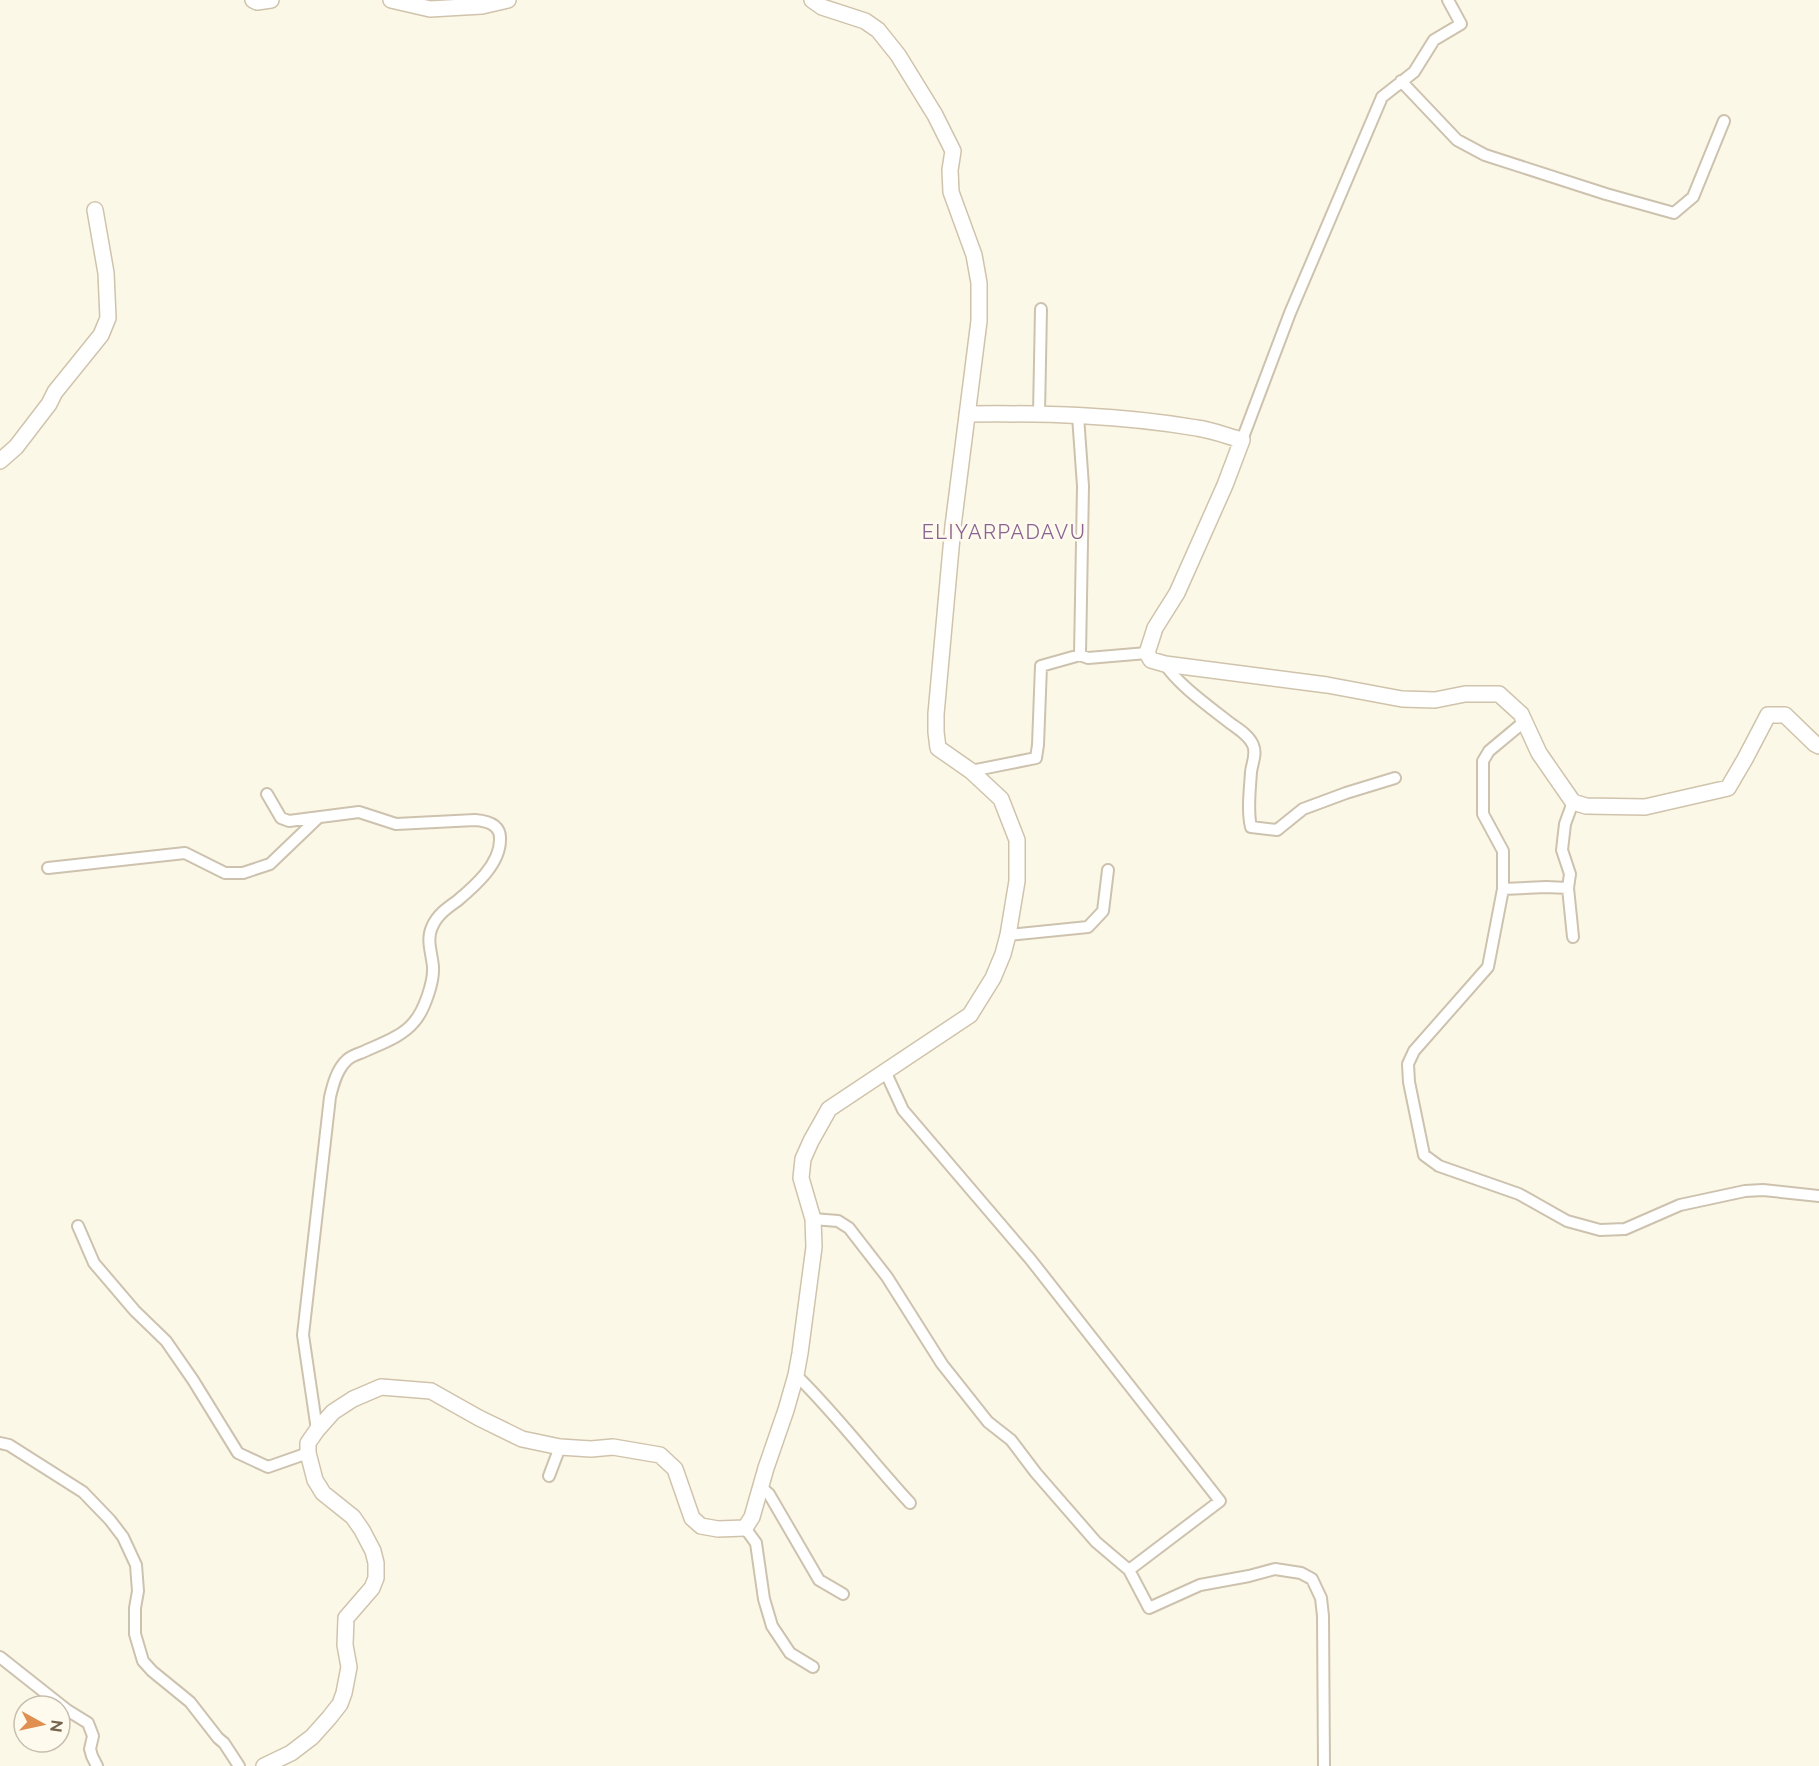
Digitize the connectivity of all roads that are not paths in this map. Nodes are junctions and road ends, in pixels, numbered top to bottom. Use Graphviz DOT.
graph roads {
  1 [pos="253,0"];
  2 [pos="271,0"];
  3 [pos="391,0"];
  4 [pos="508,0"];
  5 [pos="812,0"];
  6 [pos="1448,0"];
  7 [pos="431,4"];
  8 [pos="1401,81"];
  9 [pos="1724,121"];
  10 [pos="95,210"];
  11 [pos="1041,309"];
  12 [pos="967,414"];
  13 [pos="1039,414"];
  14 [pos="1078,416"];
  15 [pos="1242,440"];
  16 [pos="0,461"];
  17 [pos="1147,653"];
  18 [pos="1080,655"];
  19 [pos="1165,664"];
  20 [pos="1525,721"];
  21 [pos="1819,746"];
  22 [pos="971,771"];
  23 [pos="1395,778"];
  24 [pos="267,794"];
  25 [pos="1573,802"];
  26 [pos="318,818"];
  27 [pos="48,868"];
  28 [pos="1108,870"];
  29 [pos="1568,888"];
  30 [pos="1503,889"];
  31 [pos="1008,935"];
  32 [pos="1573,937"];
  33 [pos="885,1071"];
  34 [pos="1819,1196"];
  35 [pos="813,1219"];
  36 [pos="78,1226"];
  37 [pos="796,1375"];
  38 [pos="317,1430"];
  39 [pos="0,1443"];
  40 [pos="560,1447"];
  41 [pos="308,1453"];
  42 [pos="549,1476"];
  43 [pos="761,1487"];
  44 [pos="910,1503"];
  45 [pos="745,1528"];
  46 [pos="1129,1570"];
  47 [pos="843,1594"];
  48 [pos="0,1657"];
  49 [pos="813,1667"];
  50 [pos="97,1766"];
  51 [pos="239,1766"];
  52 [pos="264,1766"];
  53 [pos="1324,1766"];
  1 -- 2 [label="main road"];
  3 -- 7 [label="main road"];
  4 -- 7 [label="main road"];
  5 -- 12 [label="main road"];
  6 -- 8 [label="street"];
  8 -- 9 [label="street"];
  8 -- 15 [label="street"];
  10 -- 16 [label="main road"];
  11 -- 13 [label="street"];
  12 -- 13 [label="main road"];
  12 -- 22 [label="main road"];
  13 -- 14 [label="main road"];
  14 -- 15 [label="main road"];
  14 -- 18 [label="street"];
  15 -- 17 [label="main road"];
  17 -- 18 [label="street"];
  17 -- 19 [label="main road"];
  18 -- 22 [label="street"];
  19 -- 20 [label="main road"];
  19 -- 23 [label="street"];
  20 -- 25 [label="main road"];
  20 -- 30 [label="street"];
  21 -- 25 [label="main road"];
  22 -- 31 [label="main road"];
  24 -- 26 [label="street"];
  25 -- 29 [label="street"];
  26 -- 27 [label="street"];
  26 -- 38 [label="street"];
  28 -- 31 [label="street"];
  29 -- 30 [label="street"];
  29 -- 32 [label="street"];
  30 -- 34 [label="street"];
  31 -- 33 [label="main road"];
  33 -- 35 [label="main road"];
  33 -- 46 [label="street"];
  35 -- 37 [label="main road"];
  35 -- 46 [label="street"];
  36 -- 41 [label="street"];
  37 -- 43 [label="main road"];
  37 -- 44 [label="street"];
  38 -- 40 [label="main road"];
  38 -- 41 [label="main road"];
  39 -- 51 [label="street"];
  40 -- 42 [label="street"];
  40 -- 45 [label="main road"];
  41 -- 52 [label="main road"];
  43 -- 45 [label="main road"];
  43 -- 47 [label="street"];
  45 -- 49 [label="street"];
  46 -- 53 [label="street"];
  48 -- 50 [label="street"];
}
